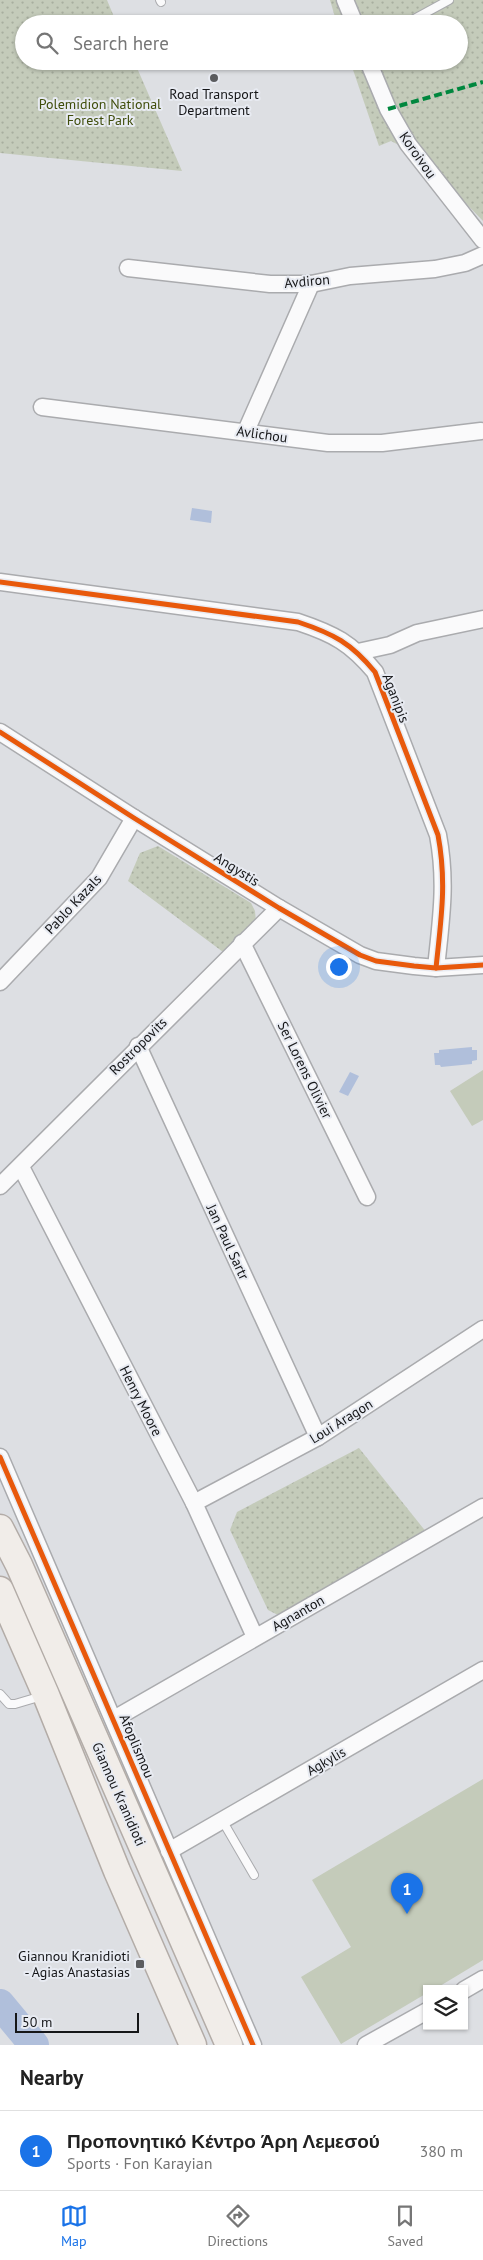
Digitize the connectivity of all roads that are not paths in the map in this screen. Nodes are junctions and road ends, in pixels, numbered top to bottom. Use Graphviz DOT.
graph roads {
  1 [pos="345,0"];
  2 [pos="449,0"];
  3 [pos="351,15"];
  4 [pos="422,15"];
  5 [pos="372,70"];
  6 [pos="483,240"];
  7 [pos="483,256"];
  8 [pos="128,268"];
  9 [pos="311,284"];
  10 [pos="42,407"];
  11 [pos="246,431"];
  12 [pos="482,431"];
  13 [pos="0,582"];
  14 [pos="483,619"];
  15 [pos="358,652"];
  16 [pos="0,732"];
  17 [pos="134,818"];
  18 [pos="279,908"];
  19 [pos="242,943"];
  20 [pos="483,965"];
  21 [pos="436,968"];
  22 [pos="0,982"];
  23 [pos="138,1046"];
  24 [pos="20,1167"];
  25 [pos="0,1186"];
  26 [pos="367,1197"];
  27 [pos="483,1329"];
  28 [pos="318,1437"];
  29 [pos="0,1457"];
  30 [pos="194,1503"];
  31 [pos="483,1507"];
  32 [pos="4,1536"];
  33 [pos="1,1593"];
  34 [pos="255,1637"];
  35 [pos="483,1670"];
  36 [pos="0,1694"];
  37 [pos="46,1694"];
  38 [pos="114,1719"];
  39 [pos="222,1820"];
  40 [pos="169,1850"];
  41 [pos="254,1875"];
  42 [pos="483,1979"];
  43 [pos="468,1988"];
  44 [pos="423,2013"];
  45 [pos="193,2045"];
  46 [pos="229,2045"];
  47 [pos="253,2045"];
  48 [pos="366,2045"];
  1 -- 3 [label="street"];
  2 -- 4 [label="lane"];
  5 -- 6 [label="street, Koroivou"];
  7 -- 9 [label="street, Avdiron"];
  8 -- 9 [label="street, Avdiron"];
  9 -- 11 [label="street"];
  10 -- 11 [label="street, Avlichou"];
  11 -- 12 [label="street, Avlichou"];
  13 -- 15 [label="street, Aganipis"];
  14 -- 15 [label="street"];
  15 -- 21 [label="street, Aganipis"];
  16 -- 17 [label="street, Angystis"];
  17 -- 18 [label="street, Angystis"];
  17 -- 22 [label="street, Pablo Kazals"];
  18 -- 19 [label="street, Rostropovits"];
  18 -- 21 [label="street, Angystis"];
  19 -- 23 [label="street, Rostropovits"];
  19 -- 26 [label="street, Ser Lorens Olivier"];
  20 -- 21 [label="street, Angystis"];
  23 -- 24 [label="street, Rostropovits"];
  23 -- 28 [label="street, Jan Paul Sartr"];
  24 -- 25 [label="street, Rostropovits"];
  24 -- 30 [label="street, Henry Moore"];
  27 -- 28 [label="street, Loui Aragon"];
  28 -- 30 [label="street, Loui Aragon"];
  29 -- 38 [label="street, Afoplismou"];
  30 -- 34 [label="street, Henry Moore"];
  31 -- 34 [label="street, Agnanton"];
  32 -- 46 [label="main road, Giannou Kranidioti"];
  33 -- 37 [label="main road, Giannou Kranidioti"];
  34 -- 38 [label="street, Agnanton"];
  35 -- 39 [label="street, Agkylis"];
  36 -- 37 [label="lane"];
  37 -- 45 [label="main road, Giannou Kranidioti"];
  38 -- 40 [label="street, Afoplismou"];
  39 -- 40 [label="street, Agkylis"];
  39 -- 41 [label="lane"];
  40 -- 47 [label="street, Afoplismou"];
  42 -- 43 [label="street"];
  44 -- 48 [label="street"];
}
